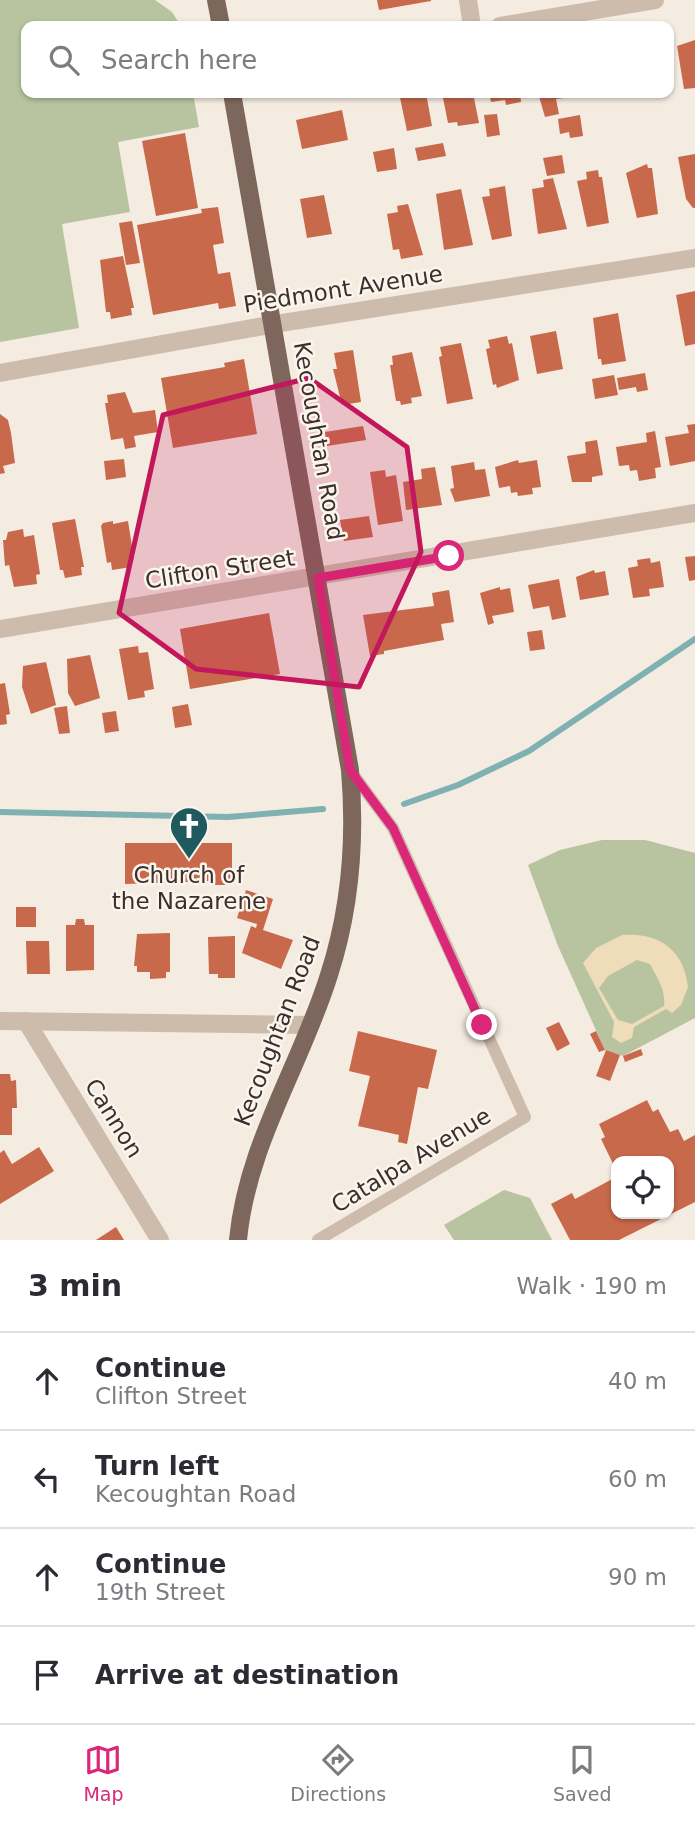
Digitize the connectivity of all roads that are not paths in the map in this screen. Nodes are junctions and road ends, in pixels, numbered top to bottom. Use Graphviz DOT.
graph roads {
  1 [pos="216,0"];
  2 [pos="468,0"];
  3 [pos="655,0"];
  4 [pos="220,21"];
  5 [pos="471,21"];
  6 [pos="530,21"];
  7 [pos="234,98"];
  8 [pos="695,258"];
  9 [pos="275,324"];
  10 [pos="0,373"];
  11 [pos="695,513"];
  12 [pos="318,578"];
  13 [pos="0,629"];
  14 [pos="350,770"];
  15 [pos="0,1021"];
  16 [pos="26,1021"];
  17 [pos="310,1025"];
  18 [pos="160,1240"];
  19 [pos="238,1240"];
  20 [pos="318,1240"];
  1 -- 4 [label="main road"];
  2 -- 5 [label="street"];
  3 -- 6 [label="street"];
  7 -- 9 [label="main road, Kecoughtan Road"];
  8 -- 9 [label="street, Piedmont Avenue"];
  9 -- 10 [label="street, Piedmont Avenue"];
  9 -- 12 [label="main road, Kecoughtan Road"];
  11 -- 12 [label="street, Clifton Street"];
  12 -- 13 [label="street, Clifton Street"];
  12 -- 14 [label="main road, Kecoughtan Road"];
  14 -- 17 [label="main road, Kecoughtan Road"];
  14 -- 20 [label="lane, Catalpa Avenue"];
  15 -- 16 [label="street"];
  16 -- 17 [label="street"];
  16 -- 18 [label="street, Cannon"];
  17 -- 19 [label="main road, Kecoughtan Road"];
}
